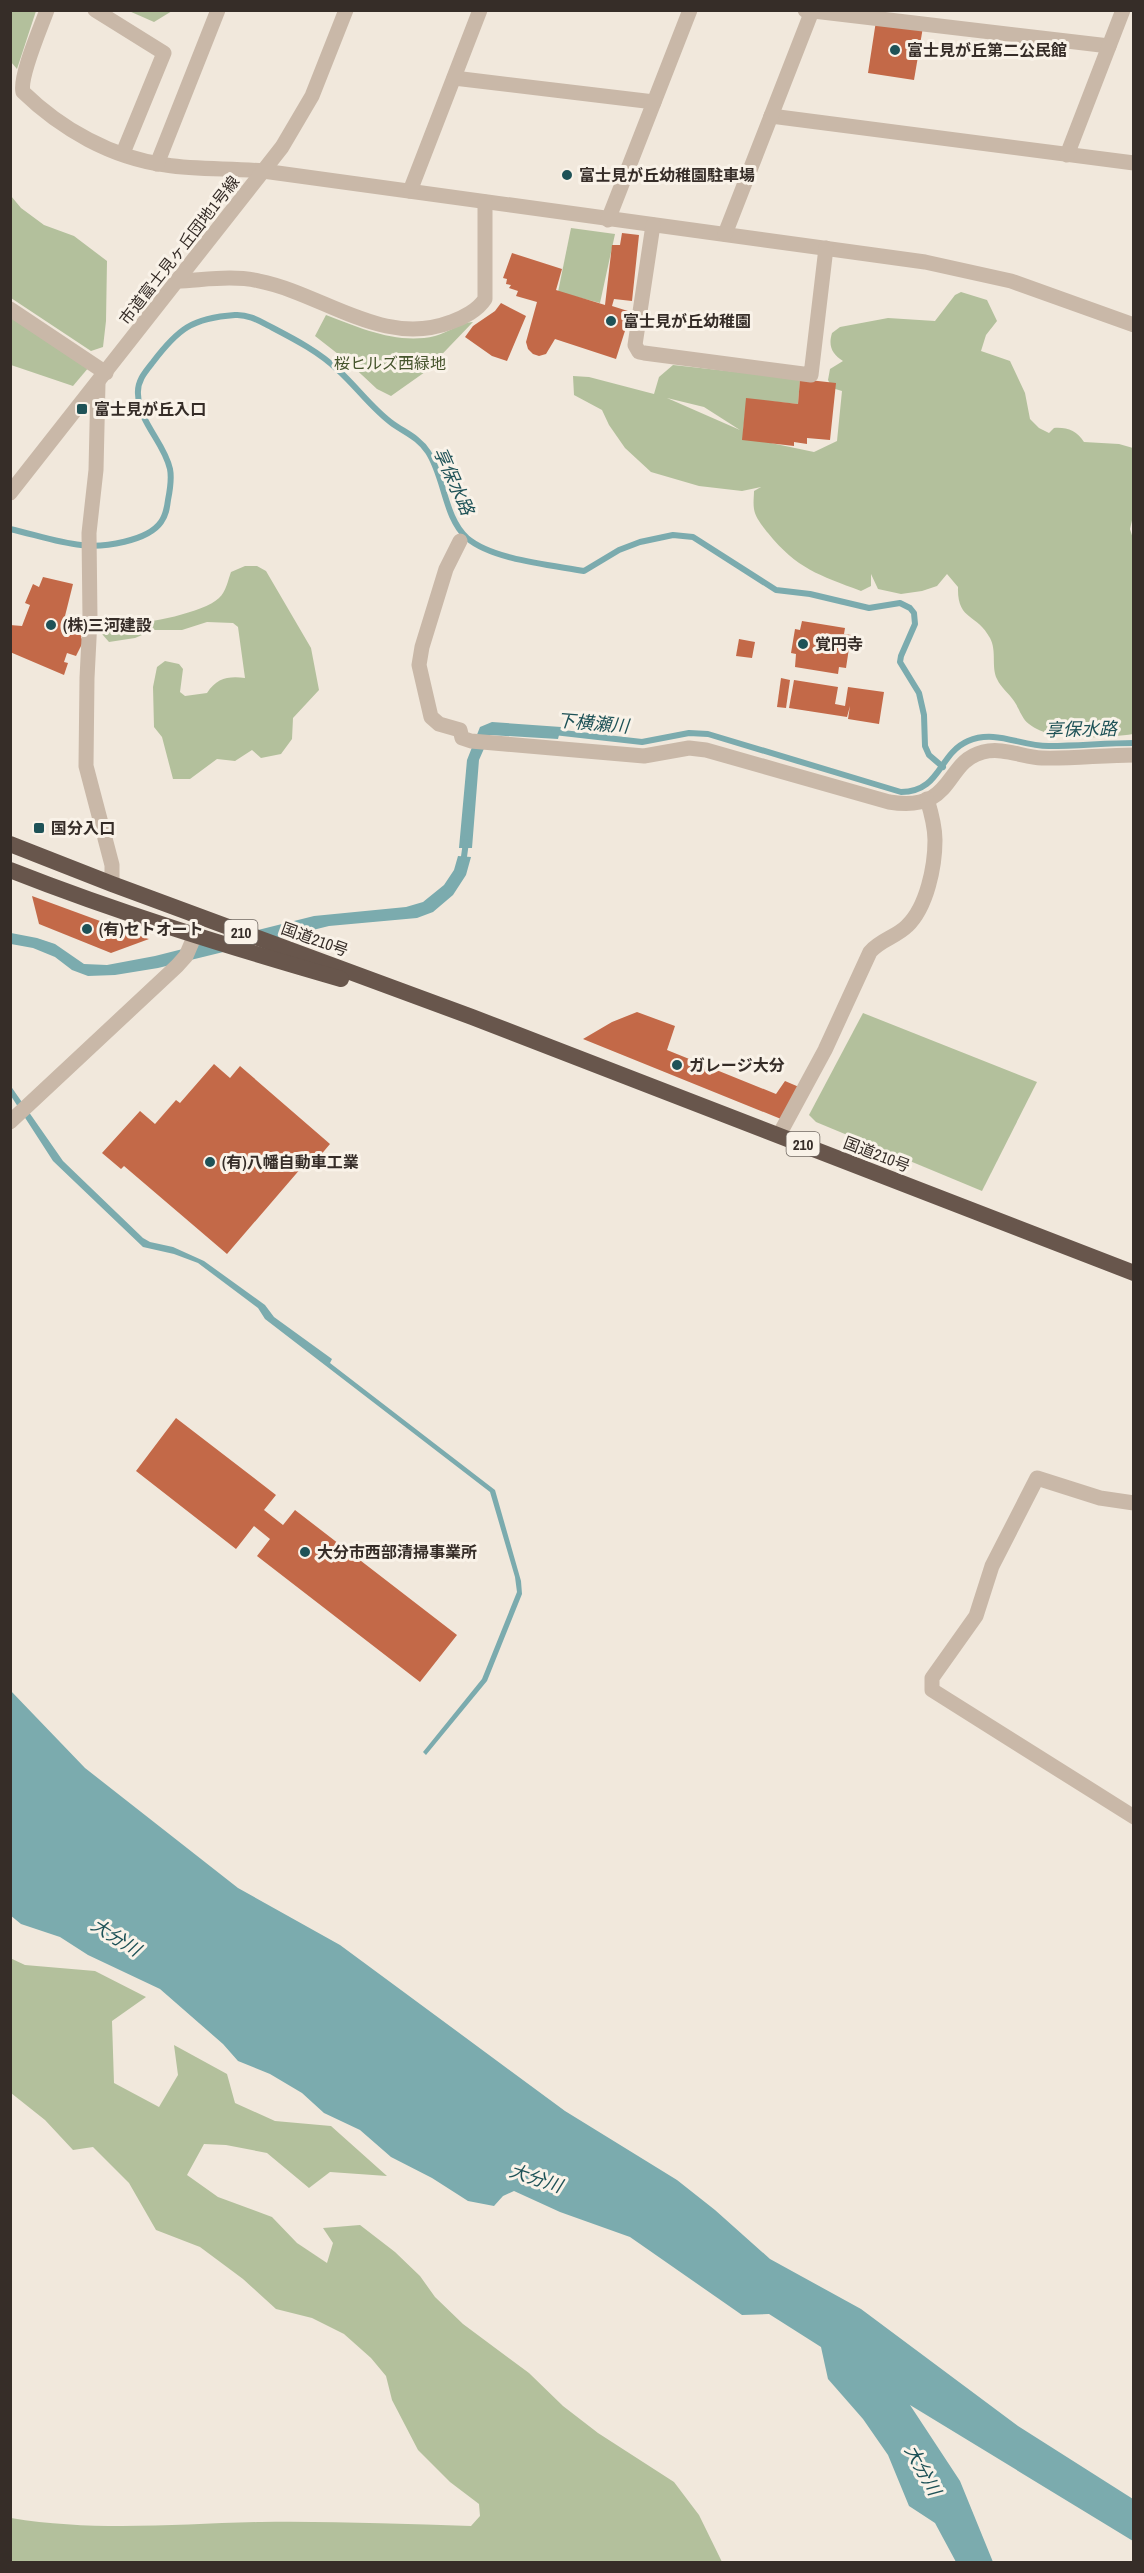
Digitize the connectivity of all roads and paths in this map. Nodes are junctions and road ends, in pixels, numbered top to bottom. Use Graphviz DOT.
graph roads {
  1 [pos="47,10"];
  2 [pos="95,10"];
  3 [pos="218,10"];
  4 [pos="346,10"];
  5 [pos="480,10"];
  6 [pos="690,10"];
  7 [pos="1123,10"];
  8 [pos="808,11"];
  9 [pos="1109,46"];
  10 [pos="454,78"];
  11 [pos="654,102"];
  12 [pos="771,116"];
  13 [pos="123,153"];
  14 [pos="1067,155"];
  15 [pos="1134,163"];
  16 [pos="157,164"];
  17 [pos="263,171"];
  18 [pos="410,191"];
  19 [pos="485,202"];
  20 [pos="608,220"];
  21 [pos="653,225"];
  22 [pos="725,234"];
  23 [pos="826,248"];
  24 [pos="177,281"];
  25 [pos="10,309"];
  26 [pos="1132,321"];
  27 [pos="102,378"];
  28 [pos="10,493"];
  29 [pos="460,540"];
  30 [pos="1134,755"];
  31 [pos="927,799"];
  32 [pos="10,844"];
  33 [pos="10,870"];
  34 [pos="112,884"];
  35 [pos="195,935"];
  36 [pos="472,1017"];
  37 [pos="10,1122"];
  38 [pos="779,1135"];
  39 [pos="1134,1273"];
  40 [pos="1134,1503"];
  41 [pos="1134,1817"];
  1 -- 13 [label="street"];
  2 -- 13 [label="street"];
  3 -- 16 [label="street"];
  4 -- 17 [label="street, 市道富士見ヶ丘団地1号線"];
  5 -- 10 [label="street"];
  6 -- 11 [label="street"];
  7 -- 9 [label="street"];
  8 -- 9 [label="street"];
  8 -- 12 [label="street"];
  9 -- 14 [label="street"];
  10 -- 11 [label="street"];
  10 -- 18 [label="street"];
  11 -- 20 [label="street"];
  12 -- 14 [label="street"];
  12 -- 22 [label="street"];
  13 -- 16 [label="street"];
  14 -- 15 [label="street"];
  16 -- 17 [label="street"];
  17 -- 18 [label="street"];
  17 -- 24 [label="street, 市道富士見ヶ丘団地1号線"];
  18 -- 19 [label="street"];
  19 -- 20 [label="street"];
  19 -- 24 [label="street"];
  20 -- 21 [label="street"];
  21 -- 22 [label="street"];
  21 -- 23 [label="street"];
  22 -- 23 [label="street"];
  23 -- 26 [label="street"];
  24 -- 27 [label="street, 市道富士見ヶ丘団地1号線"];
  25 -- 27 [label="street"];
  27 -- 28 [label="street, 市道富士見ヶ丘団地1号線"];
  27 -- 34 [label="street"];
  29 -- 31 [label="street"];
  30 -- 31 [label="street"];
  31 -- 38 [label="street"];
  32 -- 34 [label="highway, 国道210号 / 210"];
  33 -- 35 [label="highway, 国道210号 / 210"];
  34 -- 36 [label="highway, 国道210号 / 210"];
  35 -- 36 [label="highway, 国道210号 / 210"];
  35 -- 37 [label="street"];
  36 -- 38 [label="highway, 国道210号 / 210"];
  38 -- 39 [label="highway, 国道210号 / 210"];
  40 -- 41 [label="street"];
}
